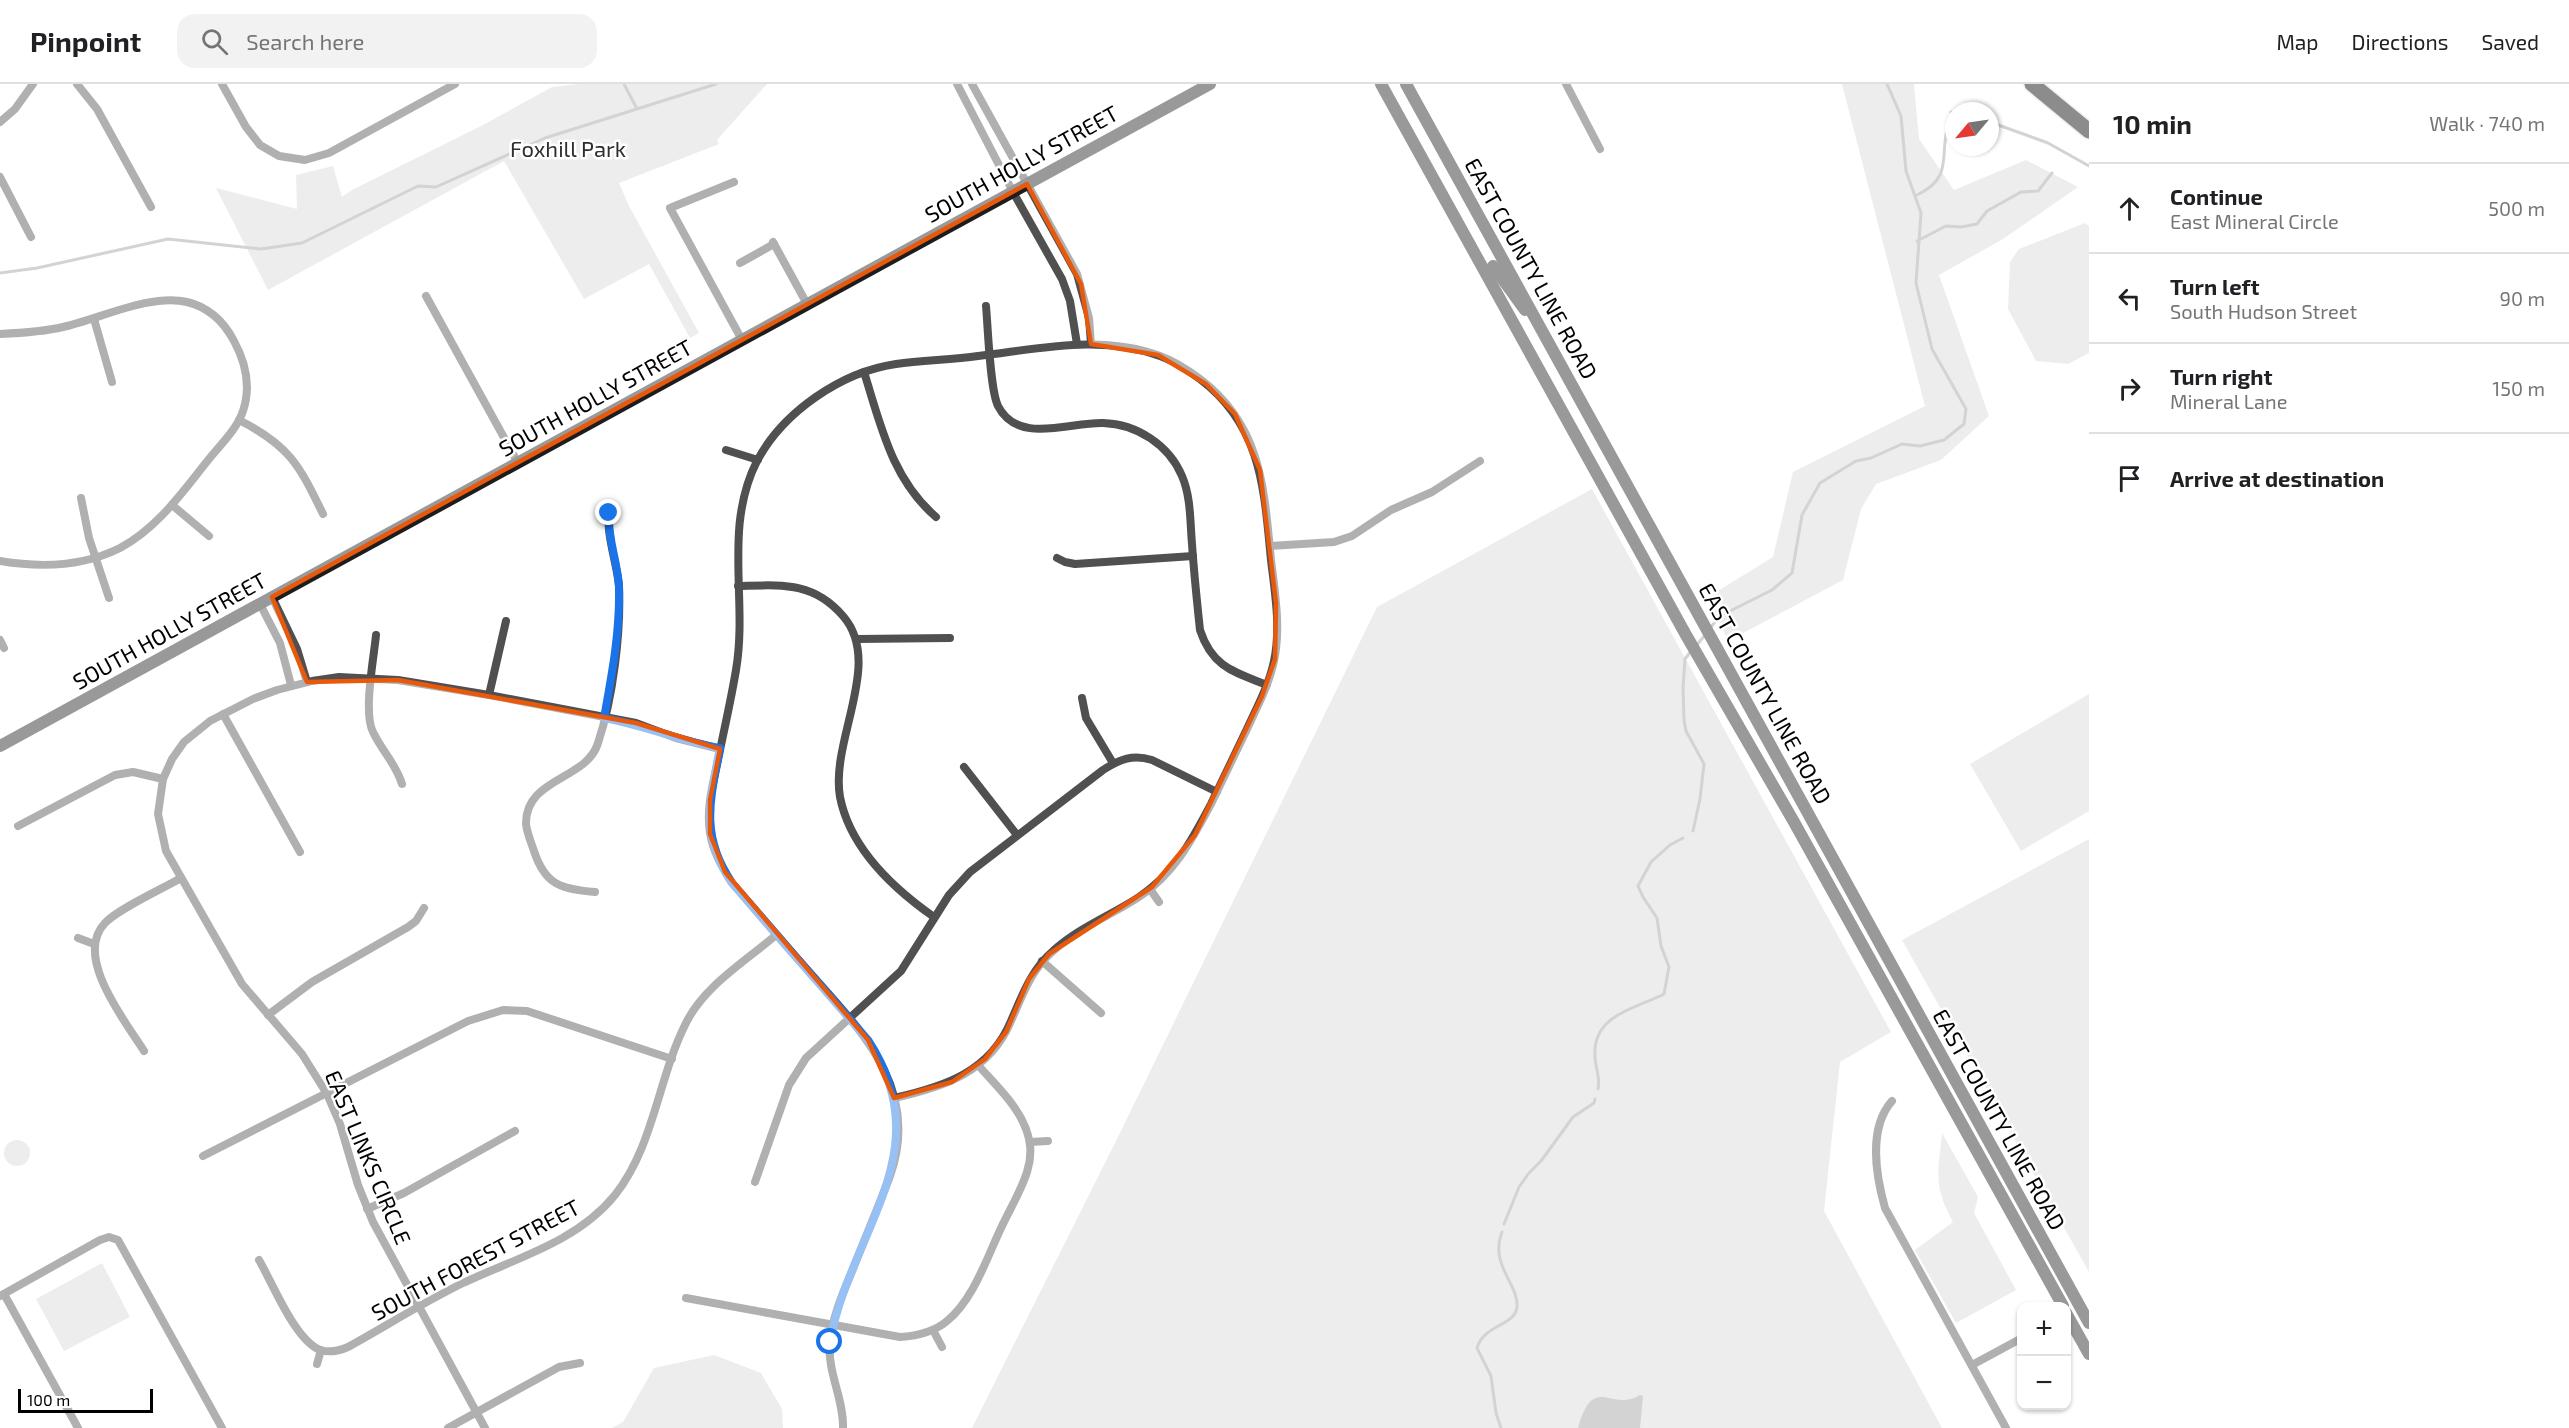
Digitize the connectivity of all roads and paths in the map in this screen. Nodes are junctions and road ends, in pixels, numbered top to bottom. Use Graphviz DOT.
graph roads {
  1 [pos="33,84"];
  2 [pos="78,84"];
  3 [pos="222,84"];
  4 [pos="454,84"];
  5 [pos="957,84"];
  6 [pos="972,84"];
  7 [pos="1210,84"];
  8 [pos="1381,84"];
  9 [pos="1406,84"];
  10 [pos="1566,84"];
  11 [pos="2032,84"];
  12 [pos="0,122"];
  13 [pos="2089,131"];
  14 [pos="1600,148"];
  15 [pos="0,177"];
  16 [pos="734,182"];
  17 [pos="1027,184"];
  18 [pos="1012,192"];
  19 [pos="151,207"];
  20 [pos="1460,225"];
  21 [pos="31,237"];
  22 [pos="740,263"];
  23 [pos="426,296"];
  24 [pos="807,304"];
  25 [pos="986,306"];
  26 [pos="94,319"];
  27 [pos="1544,331"];
  28 [pos="0,334"];
  29 [pos="742,340"];
  30 [pos="1077,344"];
  31 [pos="1091,344"];
  32 [pos="991,354"];
  33 [pos="864,372"];
  34 [pos="112,382"];
  35 [pos="239,420"];
  36 [pos="726,450"];
  37 [pos="758,460"];
  38 [pos="1480,460"];
  39 [pos="518,463"];
  40 [pos="81,498"];
  41 [pos="172,505"];
  42 [pos="611,506"];
  43 [pos="323,514"];
  44 [pos="936,517"];
  45 [pos="209,536"];
  46 [pos="1270,546"];
  47 [pos="1193,556"];
  48 [pos="96,558"];
  49 [pos="1057,558"];
  50 [pos="0,561"];
  51 [pos="738,586"];
  52 [pos="272,597"];
  53 [pos="109,598"];
  54 [pos="260,604"];
  55 [pos="506,621"];
  56 [pos="376,635"];
  57 [pos="950,638"];
  58 [pos="857,639"];
  59 [pos="371,678"];
  60 [pos="307,682"];
  61 [pos="291,685"];
  62 [pos="1267,685"];
  63 [pos="489,695"];
  64 [pos="1082,698"];
  65 [pos="224,714"];
  66 [pos="604,718"];
  67 [pos="0,746"];
  68 [pos="720,748"];
  69 [pos="1113,763"];
  70 [pos="964,766"];
  71 [pos="163,779"];
  72 [pos="402,784"];
  73 [pos="1216,792"];
  74 [pos="18,826"];
  75 [pos="1017,835"];
  76 [pos="300,852"];
  77 [pos="181,878"];
  78 [pos="1150,889"];
  79 [pos="595,892"];
  80 [pos="1159,902"];
  81 [pos="424,908"];
  82 [pos="934,917"];
  83 [pos="776,935"];
  84 [pos="78,938"];
  85 [pos="94,944"];
  86 [pos="1042,961"];
  87 [pos="1101,1013"];
  88 [pos="268,1015"];
  89 [pos="850,1018"];
  90 [pos="144,1051"];
  91 [pos="672,1059"];
  92 [pos="978,1065"];
  93 [pos="327,1094"];
  94 [pos="894,1098"];
  95 [pos="1892,1101"];
  96 [pos="514,1131"];
  97 [pos="1048,1141"];
  98 [pos="1030,1142"];
  99 [pos="203,1156"];
  100 [pos="755,1182"];
  101 [pos="367,1209"];
  102 [pos="260,1260"];
  103 [pos="2,1295"];
  104 [pos="686,1298"];
  105 [pos="2061,1302"];
  106 [pos="419,1307"];
  107 [pos="2071,1320"];
  108 [pos="2089,1323"];
  109 [pos="833,1324"];
  110 [pos="933,1330"];
  111 [pos="2017,1341"];
  112 [pos="942,1347"];
  113 [pos="321,1350"];
  114 [pos="2089,1354"];
  115 [pos="580,1363"];
  116 [pos="317,1364"];
  117 [pos="1972,1365"];
  118 [pos="477,1412"];
  119 [pos="78,1428"];
  120 [pos="222,1428"];
  121 [pos="448,1428"];
  122 [pos="485,1428"];
  123 [pos="843,1428"];
  124 [pos="2006,1428"];
  1 -- 12 [label="street"];
  2 -- 19 [label="street"];
  3 -- 4 [label="street"];
  5 -- 18 [label="street"];
  6 -- 17 [label="street"];
  7 -- 17 [label="main road, SOUTH HOLLY STREET"];
  8 -- 20 [label="main road, EAST COUNTY LINE ROAD"];
  9 -- 27 [label="main road, EAST COUNTY LINE ROAD"];
  10 -- 14 [label="street"];
  11 -- 13 [label="highway"];
  15 -- 21 [label="street"];
  16 -- 29 [label="street"];
  17 -- 18 [label="main road, SOUTH HOLLY STREET"];
  17 -- 31 [label="street"];
  18 -- 24 [label="main road, SOUTH HOLLY STREET"];
  18 -- 30 [label="street"];
  20 -- 27 [label="main road"];
  20 -- 105 [label="main road, EAST COUNTY LINE ROAD"];
  22 -- 24 [label="street"];
  23 -- 39 [label="street"];
  24 -- 29 [label="main road, SOUTH HOLLY STREET"];
  25 -- 32 [label="street"];
  26 -- 28 [label="street"];
  26 -- 34 [label="street"];
  26 -- 35 [label="street"];
  27 -- 108 [label="main road, EAST COUNTY LINE ROAD"];
  29 -- 39 [label="main road, SOUTH HOLLY STREET"];
  30 -- 31 [label="street"];
  30 -- 32 [label="street"];
  31 -- 46 [label="street"];
  32 -- 33 [label="street"];
  32 -- 47 [label="street"];
  33 -- 37 [label="street"];
  33 -- 44 [label="street"];
  35 -- 41 [label="street"];
  35 -- 43 [label="street"];
  36 -- 37 [label="street"];
  37 -- 51 [label="street"];
  38 -- 46 [label="street"];
  39 -- 52 [label="main road, SOUTH HOLLY STREET"];
  40 -- 48 [label="street"];
  41 -- 45 [label="street"];
  41 -- 48 [label="street"];
  42 -- 66 [label="street"];
  46 -- 62 [label="street"];
  47 -- 49 [label="street"];
  47 -- 62 [label="street"];
  48 -- 50 [label="street"];
  48 -- 53 [label="street"];
  51 -- 58 [label="street"];
  51 -- 68 [label="street"];
  52 -- 54 [label="main road, SOUTH HOLLY STREET"];
  52 -- 60 [label="street"];
  54 -- 61 [label="street"];
  54 -- 67 [label="main road, SOUTH HOLLY STREET"];
  55 -- 63 [label="street"];
  56 -- 59 [label="street"];
  57 -- 58 [label="street"];
  58 -- 82 [label="street"];
  59 -- 60 [label="street, EAST LINKS CIRCLE"];
  59 -- 63 [label="street, EAST LINKS CIRCLE"];
  59 -- 72 [label="street"];
  60 -- 61 [label="street, EAST LINKS CIRCLE"];
  61 -- 65 [label="street, EAST LINKS CIRCLE"];
  62 -- 73 [label="street"];
  63 -- 66 [label="street, EAST LINKS CIRCLE"];
  64 -- 69 [label="street"];
  65 -- 71 [label="street, EAST LINKS CIRCLE"];
  65 -- 76 [label="street"];
  66 -- 68 [label="street, EAST LINKS CIRCLE"];
  66 -- 79 [label="street"];
  68 -- 83 [label="street"];
  69 -- 73 [label="street"];
  69 -- 75 [label="street"];
  70 -- 75 [label="street"];
  71 -- 74 [label="street"];
  71 -- 77 [label="street, EAST LINKS CIRCLE"];
  73 -- 78 [label="street"];
  75 -- 82 [label="street"];
  77 -- 85 [label="street"];
  77 -- 88 [label="street, EAST LINKS CIRCLE"];
  78 -- 80 [label="street"];
  78 -- 86 [label="street"];
  81 -- 88 [label="street"];
  82 -- 89 [label="street"];
  83 -- 89 [label="street"];
  83 -- 91 [label="street, SOUTH FOREST STREET"];
  84 -- 85 [label="street"];
  85 -- 90 [label="street"];
  86 -- 87 [label="street"];
  86 -- 92 [label="street"];
  88 -- 93 [label="street, EAST LINKS CIRCLE"];
  89 -- 94 [label="street"];
  89 -- 100 [label="street"];
  91 -- 93 [label="street"];
  91 -- 106 [label="street, SOUTH FOREST STREET"];
  92 -- 94 [label="street"];
  92 -- 98 [label="street"];
  93 -- 99 [label="street"];
  93 -- 101 [label="street, EAST LINKS CIRCLE"];
  94 -- 109 [label="street"];
  95 -- 117 [label="street"];
  96 -- 101 [label="street"];
  97 -- 98 [label="street"];
  98 -- 110 [label="street"];
  101 -- 106 [label="street, EAST LINKS CIRCLE"];
  102 -- 113 [label="street"];
  103 -- 119 [label="street"];
  103 -- 120 [label="street"];
  104 -- 109 [label="street"];
  106 -- 113 [label="street, SOUTH FOREST STREET"];
  106 -- 118 [label="street, EAST LINKS CIRCLE"];
  107 -- 114 [label="main road"];
  109 -- 110 [label="street"];
  109 -- 123 [label="street"];
  110 -- 112 [label="street"];
  111 -- 117 [label="street"];
  113 -- 116 [label="street"];
  115 -- 118 [label="street"];
  117 -- 124 [label="street"];
  118 -- 121 [label="street"];
  118 -- 122 [label="street, EAST LINKS CIRCLE"];
}
